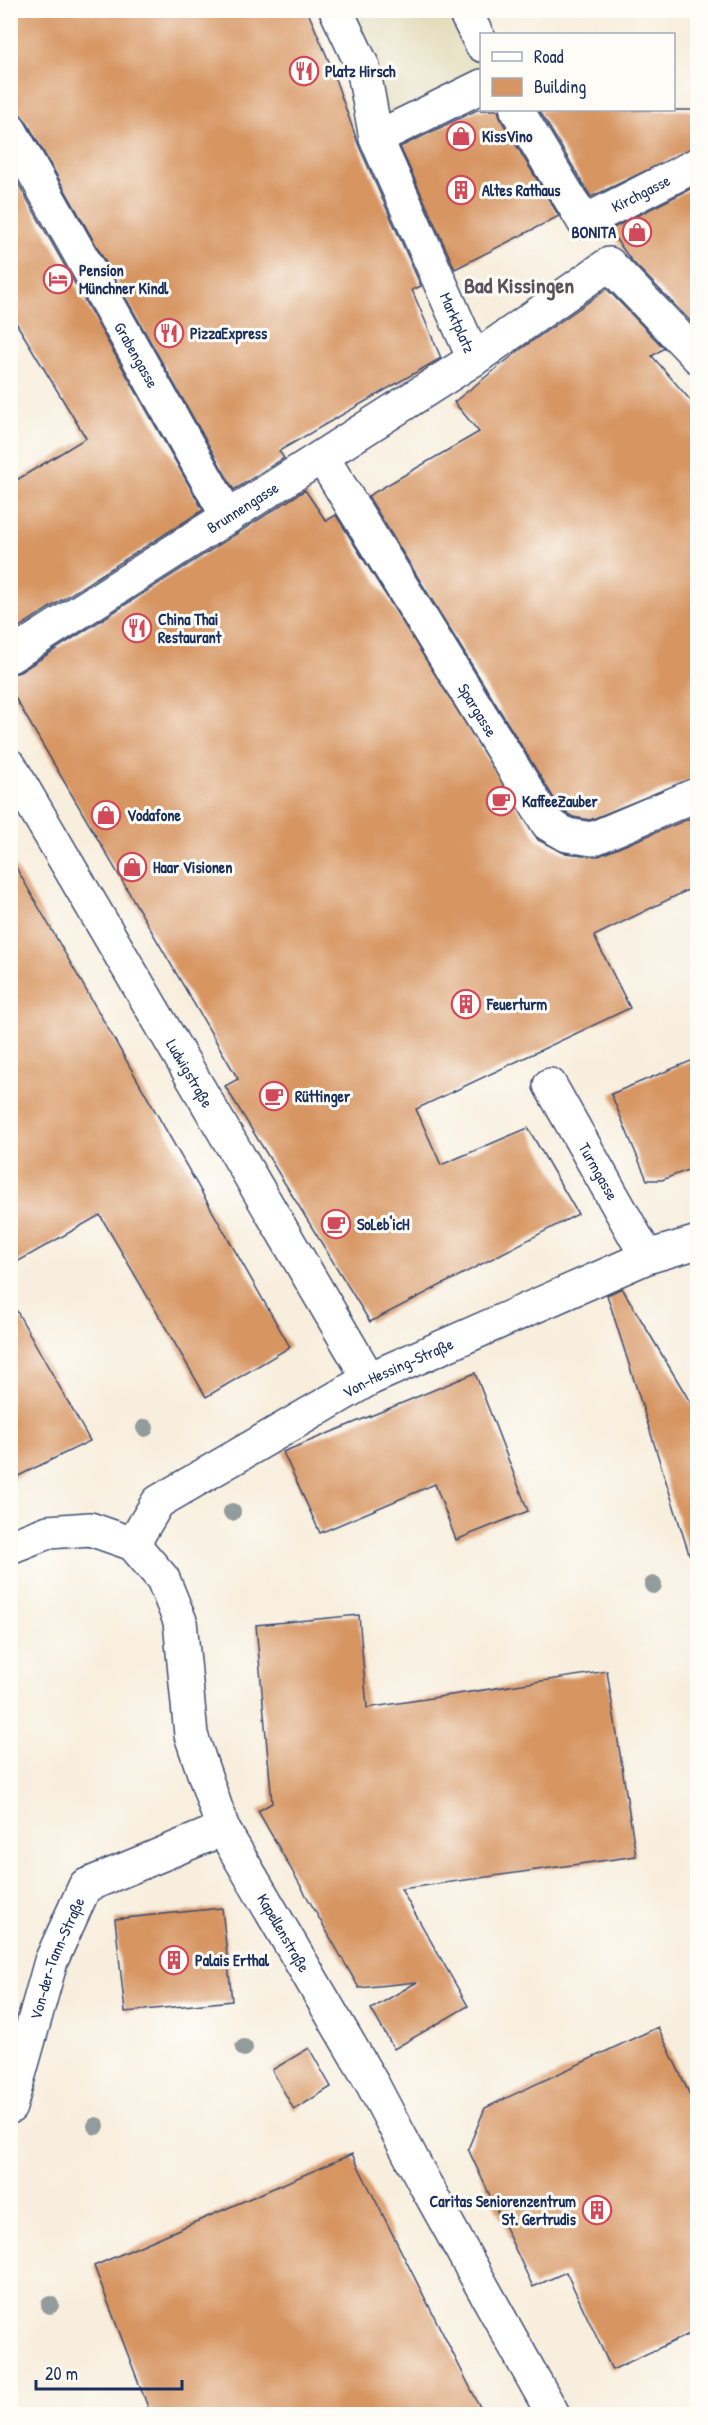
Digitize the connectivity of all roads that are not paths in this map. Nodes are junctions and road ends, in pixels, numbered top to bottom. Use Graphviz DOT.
graph roads {
  1 [pos="336,10"];
  2 [pos="464,10"];
  3 [pos="480,41"];
  4 [pos="480,87"];
  5 [pos="518,111"];
  6 [pos="10,130"];
  7 [pos="376,138"];
  8 [pos="698,164"];
  9 [pos="698,357"];
  10 [pos="474,359"];
  11 [pos="322,457"];
  12 [pos="228,517"];
  13 [pos="10,656"];
  14 [pos="10,766"];
  15 [pos="698,794"];
  16 [pos="550,1085"];
  17 [pos="698,1242"];
  18 [pos="647,1257"];
  19 [pos="369,1379"];
  20 [pos="133,1544"];
  21 [pos="10,1547"];
  22 [pos="223,1829"];
  23 [pos="10,2107"];
  24 [pos="553,2415"];
  1 -- 7 [label="street, Marktplatz"];
  2 -- 3 [label="street"];
  4 -- 7 [label="street"];
  5 -- 8 [label="street, Kirchgasse"];
  6 -- 12 [label="street, Grabengasse"];
  7 -- 10 [label="street, Marktplatz"];
  9 -- 10 [label="street, Marktplatz"];
  10 -- 11 [label="street, Brunnengasse"];
  11 -- 12 [label="street, Brunnengasse"];
  11 -- 15 [label="street, Spargasse"];
  12 -- 13 [label="street, Brunnengasse"];
  14 -- 19 [label="street, Ludwigstraße"];
  16 -- 18 [label="street, Turmgasse"];
  17 -- 18 [label="street, Von-Hessing-Straße"];
  18 -- 19 [label="street, Von-Hessing-Straße"];
  19 -- 20 [label="street, Von-Hessing-Straße"];
  20 -- 21 [label="street"];
  20 -- 22 [label="street, Kapellenstraße"];
  22 -- 23 [label="street, Von-der-Tann-Straße"];
  22 -- 24 [label="street, Kapellenstraße"];
}
